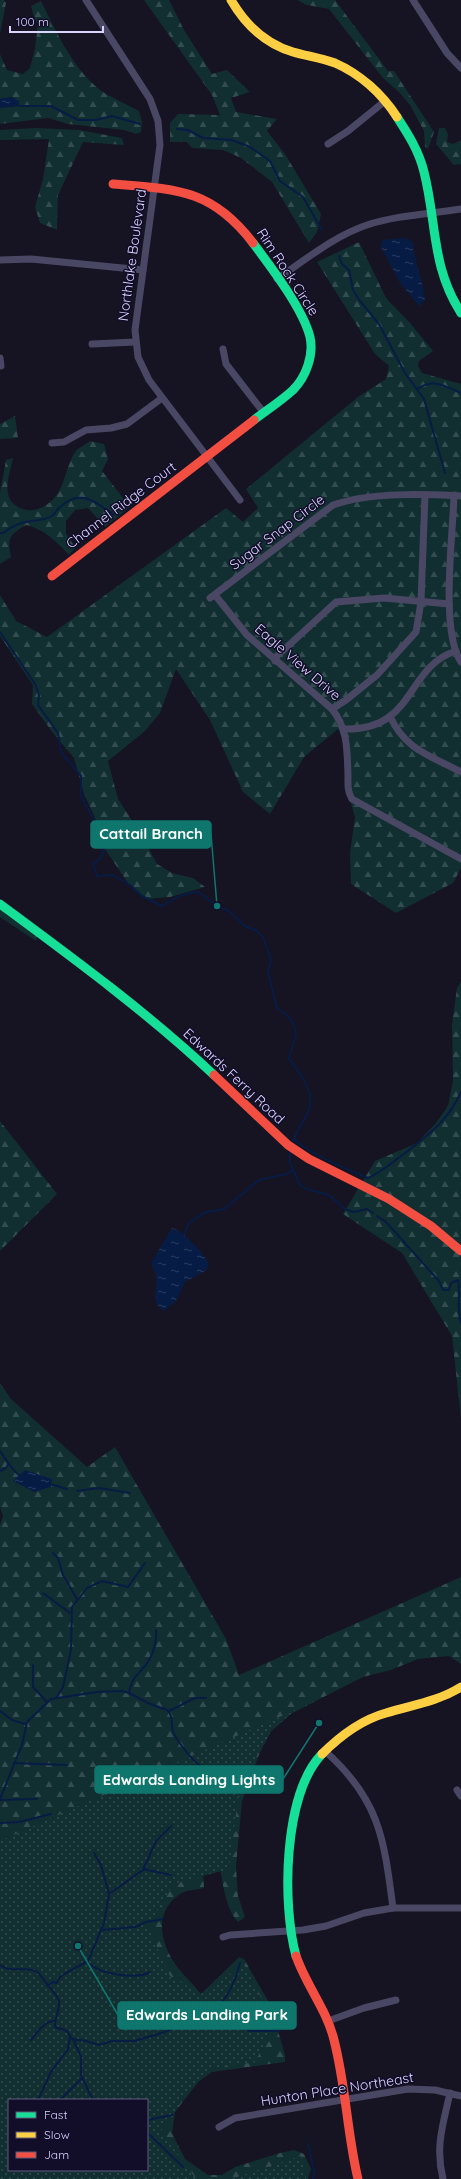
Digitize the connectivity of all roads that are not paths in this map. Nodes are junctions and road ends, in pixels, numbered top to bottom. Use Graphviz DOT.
graph roads {
  1 [pos="86,0"];
  2 [pos="232,0"];
  3 [pos="413,0"];
  4 [pos="461,68"];
  5 [pos="385,101"];
  6 [pos="328,144"];
  7 [pos="113,184"];
  8 [pos="154,188"];
  9 [pos="461,209"];
  10 [pos="431,214"];
  11 [pos="0,260"];
  12 [pos="143,270"];
  13 [pos="277,279"];
  14 [pos="461,313"];
  15 [pos="135,342"];
  16 [pos="92,344"];
  17 [pos="223,349"];
  18 [pos="0,358"];
  19 [pos="1,366"];
  20 [pos="162,398"];
  21 [pos="264,413"];
  22 [pos="52,443"];
  23 [pos="208,457"];
  24 [pos="425,495"];
  25 [pos="458,495"];
  26 [pos="240,500"];
  27 [pos="52,576"];
  28 [pos="213,596"];
  29 [pos="421,602"];
  30 [pos="449,604"];
  31 [pos="456,651"];
  32 [pos="275,661"];
  33 [pos="461,662"];
  34 [pos="332,709"];
  35 [pos="390,716"];
  36 [pos="344,729"];
  37 [pos="461,772"];
  38 [pos="461,859"];
  39 [pos="0,904"];
  40 [pos="461,1251"];
  41 [pos="461,1687"];
  42 [pos="325,1751"];
  43 [pos="393,1908"];
  44 [pos="461,1908"];
  45 [pos="290,1930"];
  46 [pos="223,1937"];
  47 [pos="396,2000"];
  48 [pos="328,2021"];
  49 [pos="450,2093"];
  50 [pos="461,2096"];
  51 [pos="344,2100"];
  52 [pos="219,2126"];
  53 [pos="358,2179"];
  54 [pos="443,2179"];
  1 -- 8 [label="street, Northlake Boulevard"];
  2 -- 5 [label="street"];
  3 -- 4 [label="street"];
  5 -- 6 [label="street"];
  5 -- 10 [label="street"];
  7 -- 8 [label="street, Rim Rock Circle"];
  8 -- 12 [label="street, Northlake Boulevard"];
  8 -- 13 [label="street, Rim Rock Circle"];
  9 -- 10 [label="street"];
  10 -- 13 [label="street"];
  10 -- 14 [label="street"];
  11 -- 12 [label="street"];
  12 -- 15 [label="street, Northlake Boulevard"];
  13 -- 21 [label="street, Rim Rock Circle"];
  15 -- 16 [label="street"];
  15 -- 20 [label="street, Northlake Boulevard"];
  17 -- 21 [label="street"];
  18 -- 19 [label="street"];
  20 -- 22 [label="street"];
  20 -- 23 [label="street, Northlake Boulevard"];
  21 -- 23 [label="street, Rim Rock Circle"];
  23 -- 26 [label="street, Northlake Boulevard"];
  23 -- 27 [label="street, Channel Ridge Court"];
  24 -- 25 [label="street, Sugar Snap Circle"];
  24 -- 28 [label="street, Sugar Snap Circle"];
  24 -- 29 [label="street"];
  25 -- 30 [label="street"];
  28 -- 32 [label="street, Eagle View Drive"];
  29 -- 30 [label="street"];
  29 -- 32 [label="street"];
  29 -- 34 [label="street"];
  30 -- 31 [label="street"];
  31 -- 33 [label="street"];
  31 -- 35 [label="street"];
  32 -- 34 [label="street, Eagle View Drive"];
  34 -- 36 [label="street, Eagle View Drive"];
  35 -- 36 [label="street"];
  35 -- 37 [label="street"];
  36 -- 38 [label="street, Eagle View Drive"];
  39 -- 40 [label="street, Edwards Ferry Road"];
  41 -- 42 [label="street"];
  42 -- 43 [label="street"];
  42 -- 45 [label="street"];
  43 -- 44 [label="street"];
  43 -- 45 [label="street"];
  45 -- 46 [label="street"];
  45 -- 48 [label="street"];
  47 -- 48 [label="street"];
  48 -- 51 [label="street"];
  49 -- 50 [label="street, Hunton Place Northeast"];
  49 -- 51 [label="street, Hunton Place Northeast"];
  49 -- 54 [label="street"];
  51 -- 52 [label="street, Hunton Place Northeast"];
  51 -- 53 [label="street"];
}
